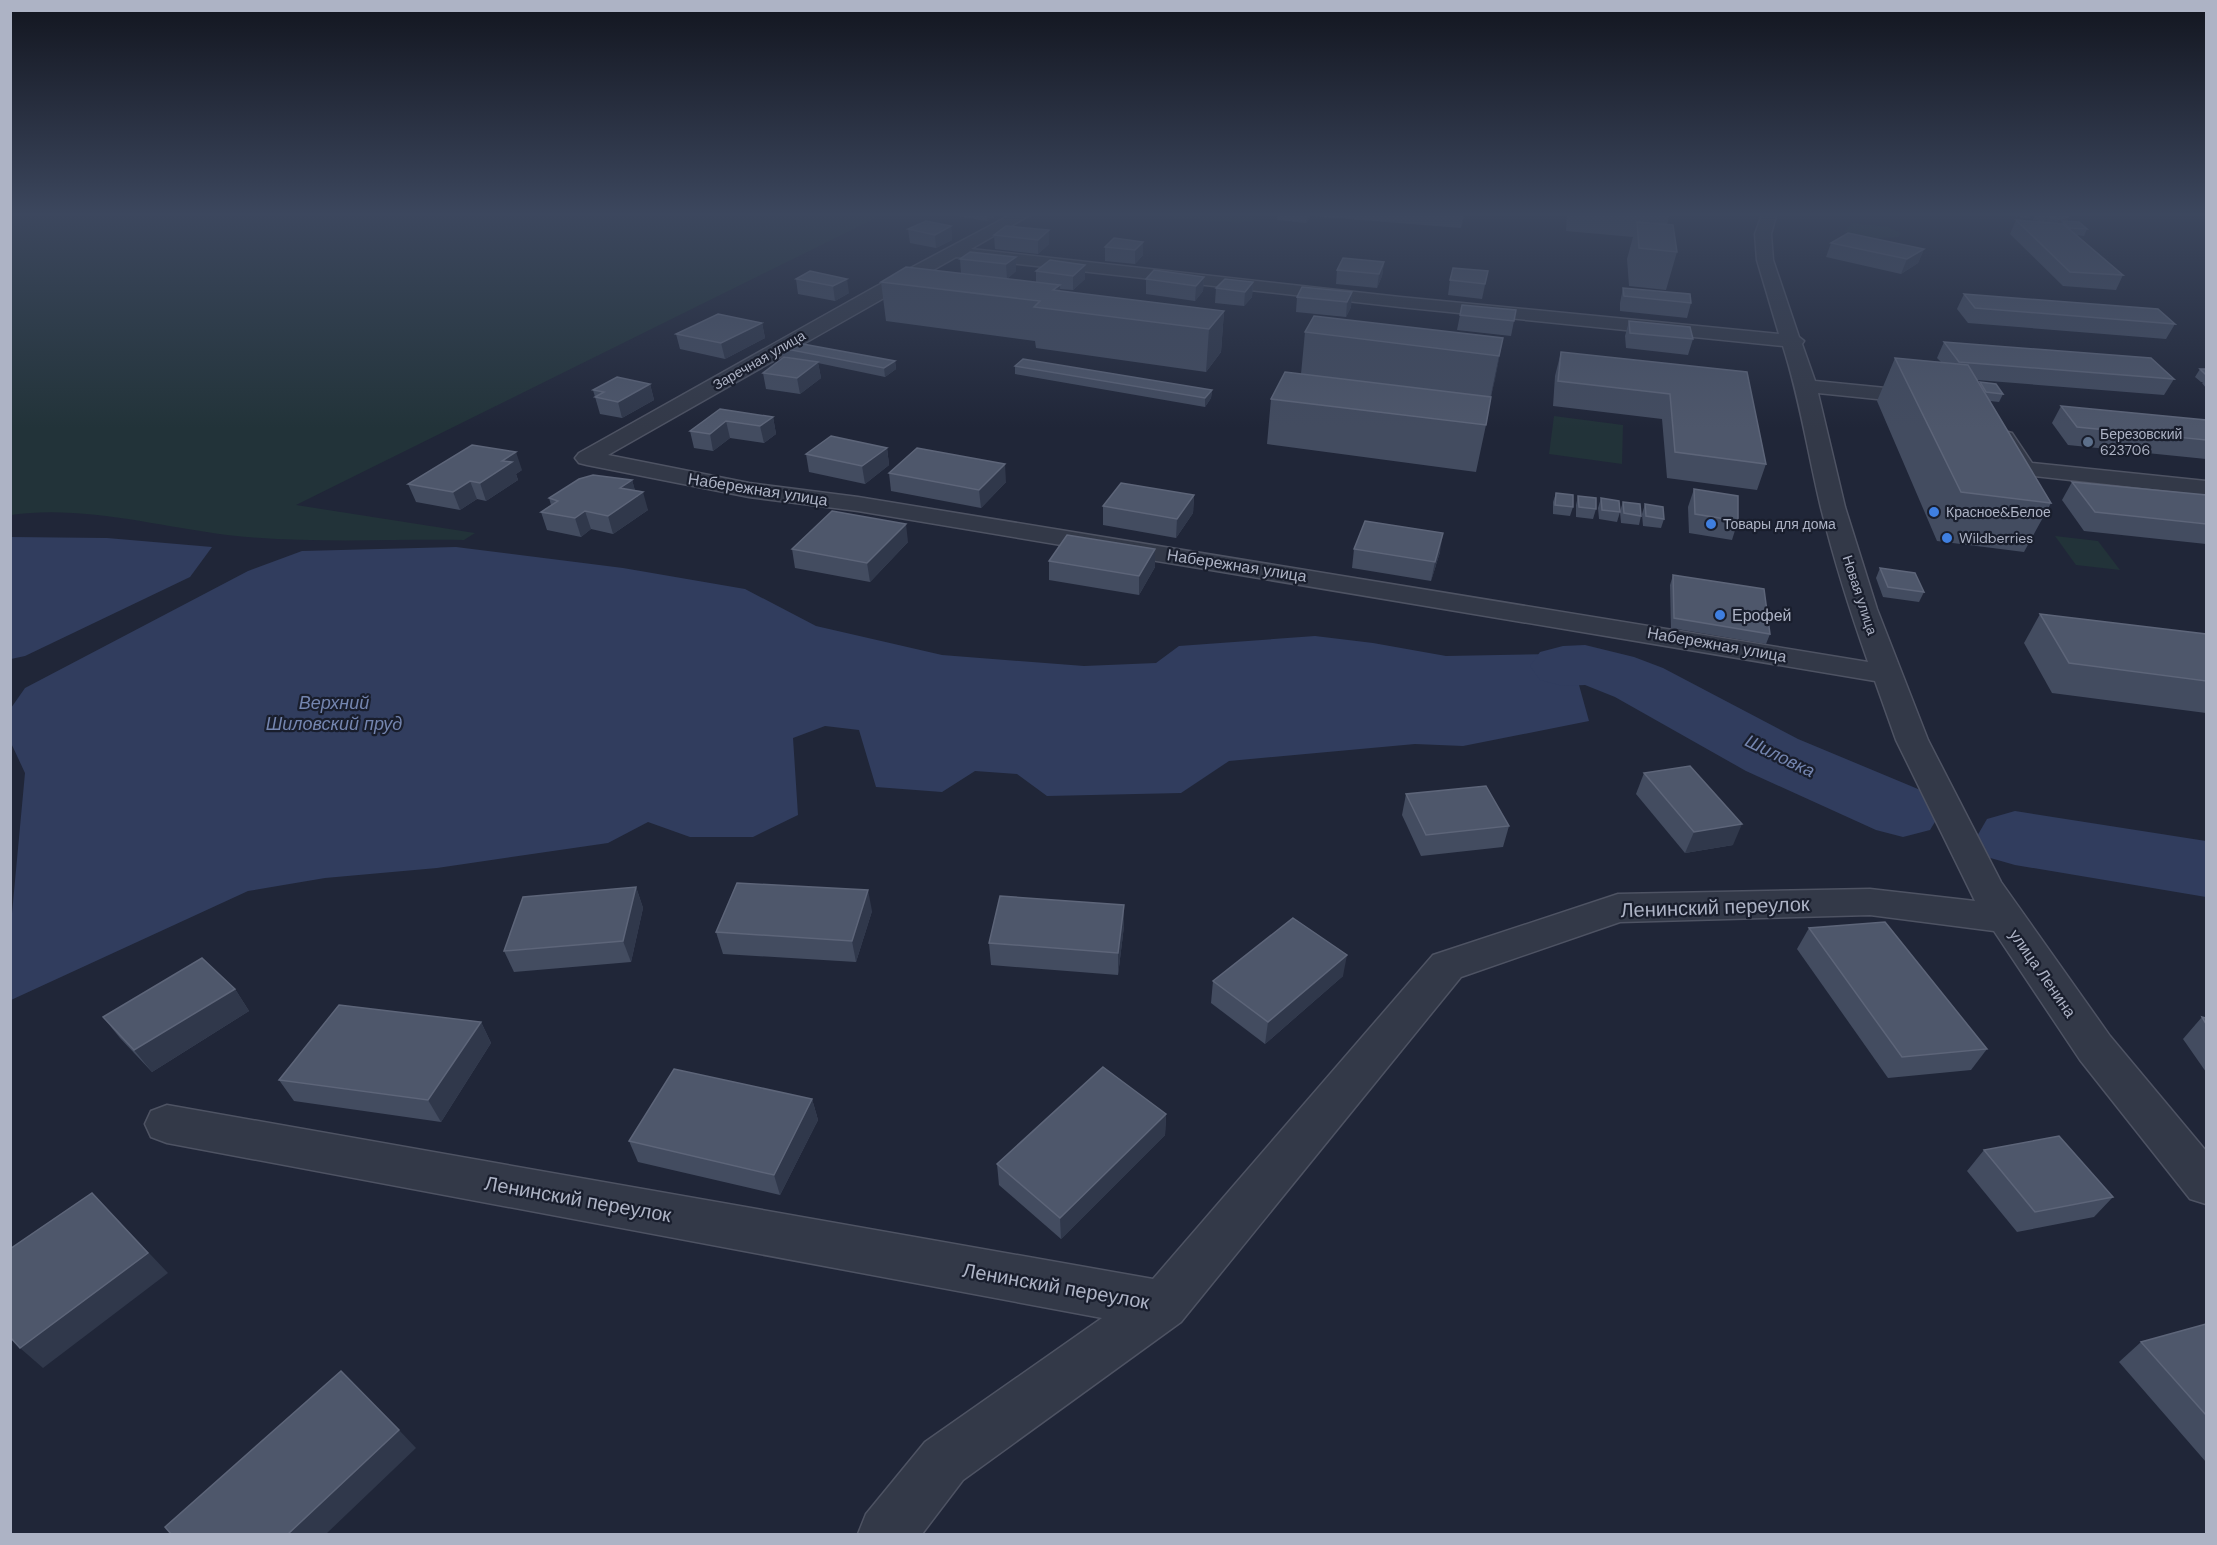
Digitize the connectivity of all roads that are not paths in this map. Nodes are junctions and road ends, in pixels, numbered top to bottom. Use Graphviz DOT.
graph roads {
  1 [pos="894,284"];
  2 [pos="1241,284"];
  3 [pos="1774,284"];
  4 [pos="1794,341"];
  5 [pos="1806,386"];
  6 [pos="1941,400"];
  7 [pos="1995,423"];
  8 [pos="587,458"];
  9 [pos="2206,488"];
  10 [pos="1887,673"];
  11 [pos="1912,740"];
  12 [pos="1995,903"];
  13 [pos="166,1124"];
  14 [pos="2206,1184"];
  15 [pos="1163,1305"];
  16 [pos="886,1534"];
  1 -- 8 [label="street, Заречная улица"];
  2 -- 4 [label="street"];
  3 -- 4 [label="street, Новая улица"];
  4 -- 5 [label="street, Новая улица"];
  5 -- 6 [label="street"];
  5 -- 10 [label="street, Новая улица"];
  7 -- 9 [label="street"];
  8 -- 10 [label="street, Набережная улица"];
  10 -- 11 [label="street, Новая улица"];
  11 -- 12 [label="street, улица Ленина"];
  12 -- 14 [label="street, улица Ленина"];
  12 -- 15 [label="street, Ленинский переулок"];
  13 -- 15 [label="street, Ленинский переулок"];
  15 -- 16 [label="street"];
}
